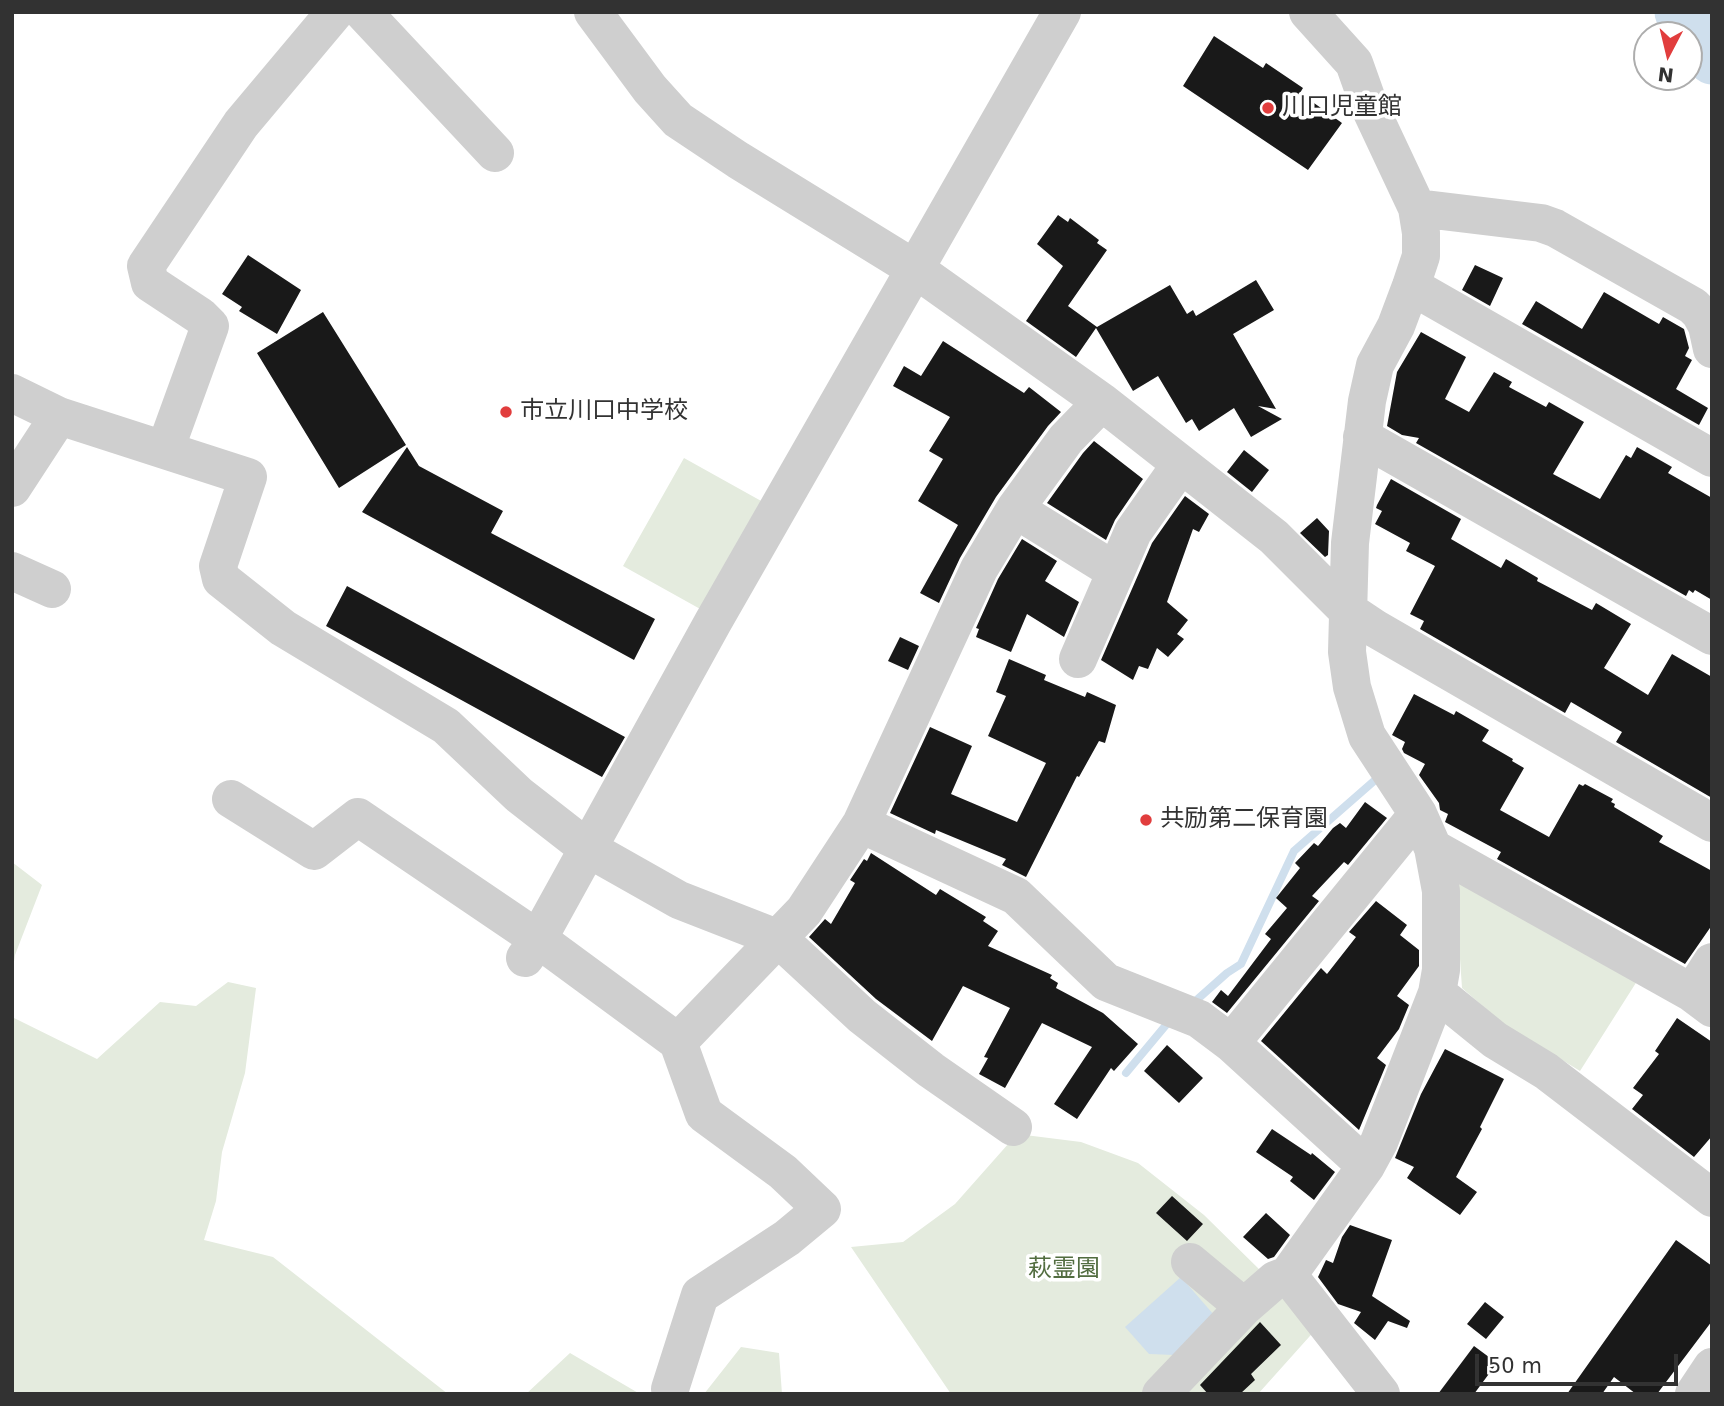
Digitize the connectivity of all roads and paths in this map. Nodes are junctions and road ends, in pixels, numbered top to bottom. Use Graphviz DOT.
graph roads {
  1 [pos="335,12"];
  2 [pos="363,12"];
  3 [pos="593,12"];
  4 [pos="1062,12"];
  5 [pos="1308,12"];
  6 [pos="495,153"];
  7 [pos="1416,208"];
  8 [pos="915,269"];
  9 [pos="1411,286"];
  10 [pos="1712,349"];
  11 [pos="12,393"];
  12 [pos="1102,402"];
  13 [pos="59,416"];
  14 [pos="1362,437"];
  15 [pos="165,450"];
  16 [pos="1712,458"];
  17 [pos="1181,464"];
  18 [pos="12,488"];
  19 [pos="1016,509"];
  20 [pos="12,571"];
  21 [pos="1115,571"];
  22 [pos="52,589"];
  23 [pos="1346,609"];
  24 [pos="1712,636"];
  25 [pos="1078,659"];
  26 [pos="231,799"];
  27 [pos="1418,814"];
  28 [pos="1712,823"];
  29 [pos="861,824"];
  30 [pos="587,848"];
  31 [pos="1433,848"];
  32 [pos="779,939"];
  33 [pos="531,948"];
  34 [pos="1705,988"];
  35 [pos="1437,993"];
  36 [pos="678,1042"];
  37 [pos="1231,1043"];
  38 [pos="1013,1127"];
  39 [pos="1366,1166"];
  40 [pos="1705,1180"];
  41 [pos="1190,1262"];
  42 [pos="1288,1275"];
  43 [pos="1244,1307"];
  44 [pos="1712,1367"];
  45 [pos="670,1389"];
  46 [pos="1164,1393"];
  47 [pos="1381,1394"];
  48 [pos="1694,1394"];
  1 -- 15 [label="street"];
  2 -- 6 [label="street"];
  3 -- 8 [label="street"];
  4 -- 8 [label="street"];
  5 -- 7 [label="street"];
  7 -- 9 [label="street"];
  7 -- 10 [label="street"];
  8 -- 12 [label="street"];
  8 -- 30 [label="street"];
  9 -- 14 [label="street"];
  9 -- 16 [label="street"];
  11 -- 13 [label="street"];
  12 -- 17 [label="street"];
  12 -- 19 [label="street"];
  13 -- 15 [label="street"];
  13 -- 18 [label="street"];
  14 -- 23 [label="street"];
  14 -- 24 [label="street"];
  15 -- 30 [label="street"];
  17 -- 21 [label="street"];
  17 -- 23 [label="street"];
  19 -- 21 [label="street"];
  19 -- 29 [label="street"];
  20 -- 22 [label="street"];
  21 -- 25 [label="street"];
  23 -- 27 [label="street"];
  23 -- 28 [label="street"];
  26 -- 33 [label="street"];
  27 -- 31 [label="street"];
  27 -- 37 [label="street"];
  29 -- 32 [label="street"];
  29 -- 37 [label="street"];
  30 -- 32 [label="street"];
  30 -- 33 [label="street"];
  31 -- 34 [label="street"];
  31 -- 35 [label="street"];
  32 -- 36 [label="street"];
  32 -- 38 [label="street"];
  33 -- 36 [label="street"];
  35 -- 39 [label="street"];
  35 -- 40 [label="street"];
  36 -- 45 [label="street"];
  37 -- 39 [label="street"];
  39 -- 42 [label="street"];
  41 -- 43 [label="street"];
  42 -- 43 [label="street"];
  42 -- 47 [label="street"];
  43 -- 46 [label="street"];
  44 -- 48 [label="street"];
}
